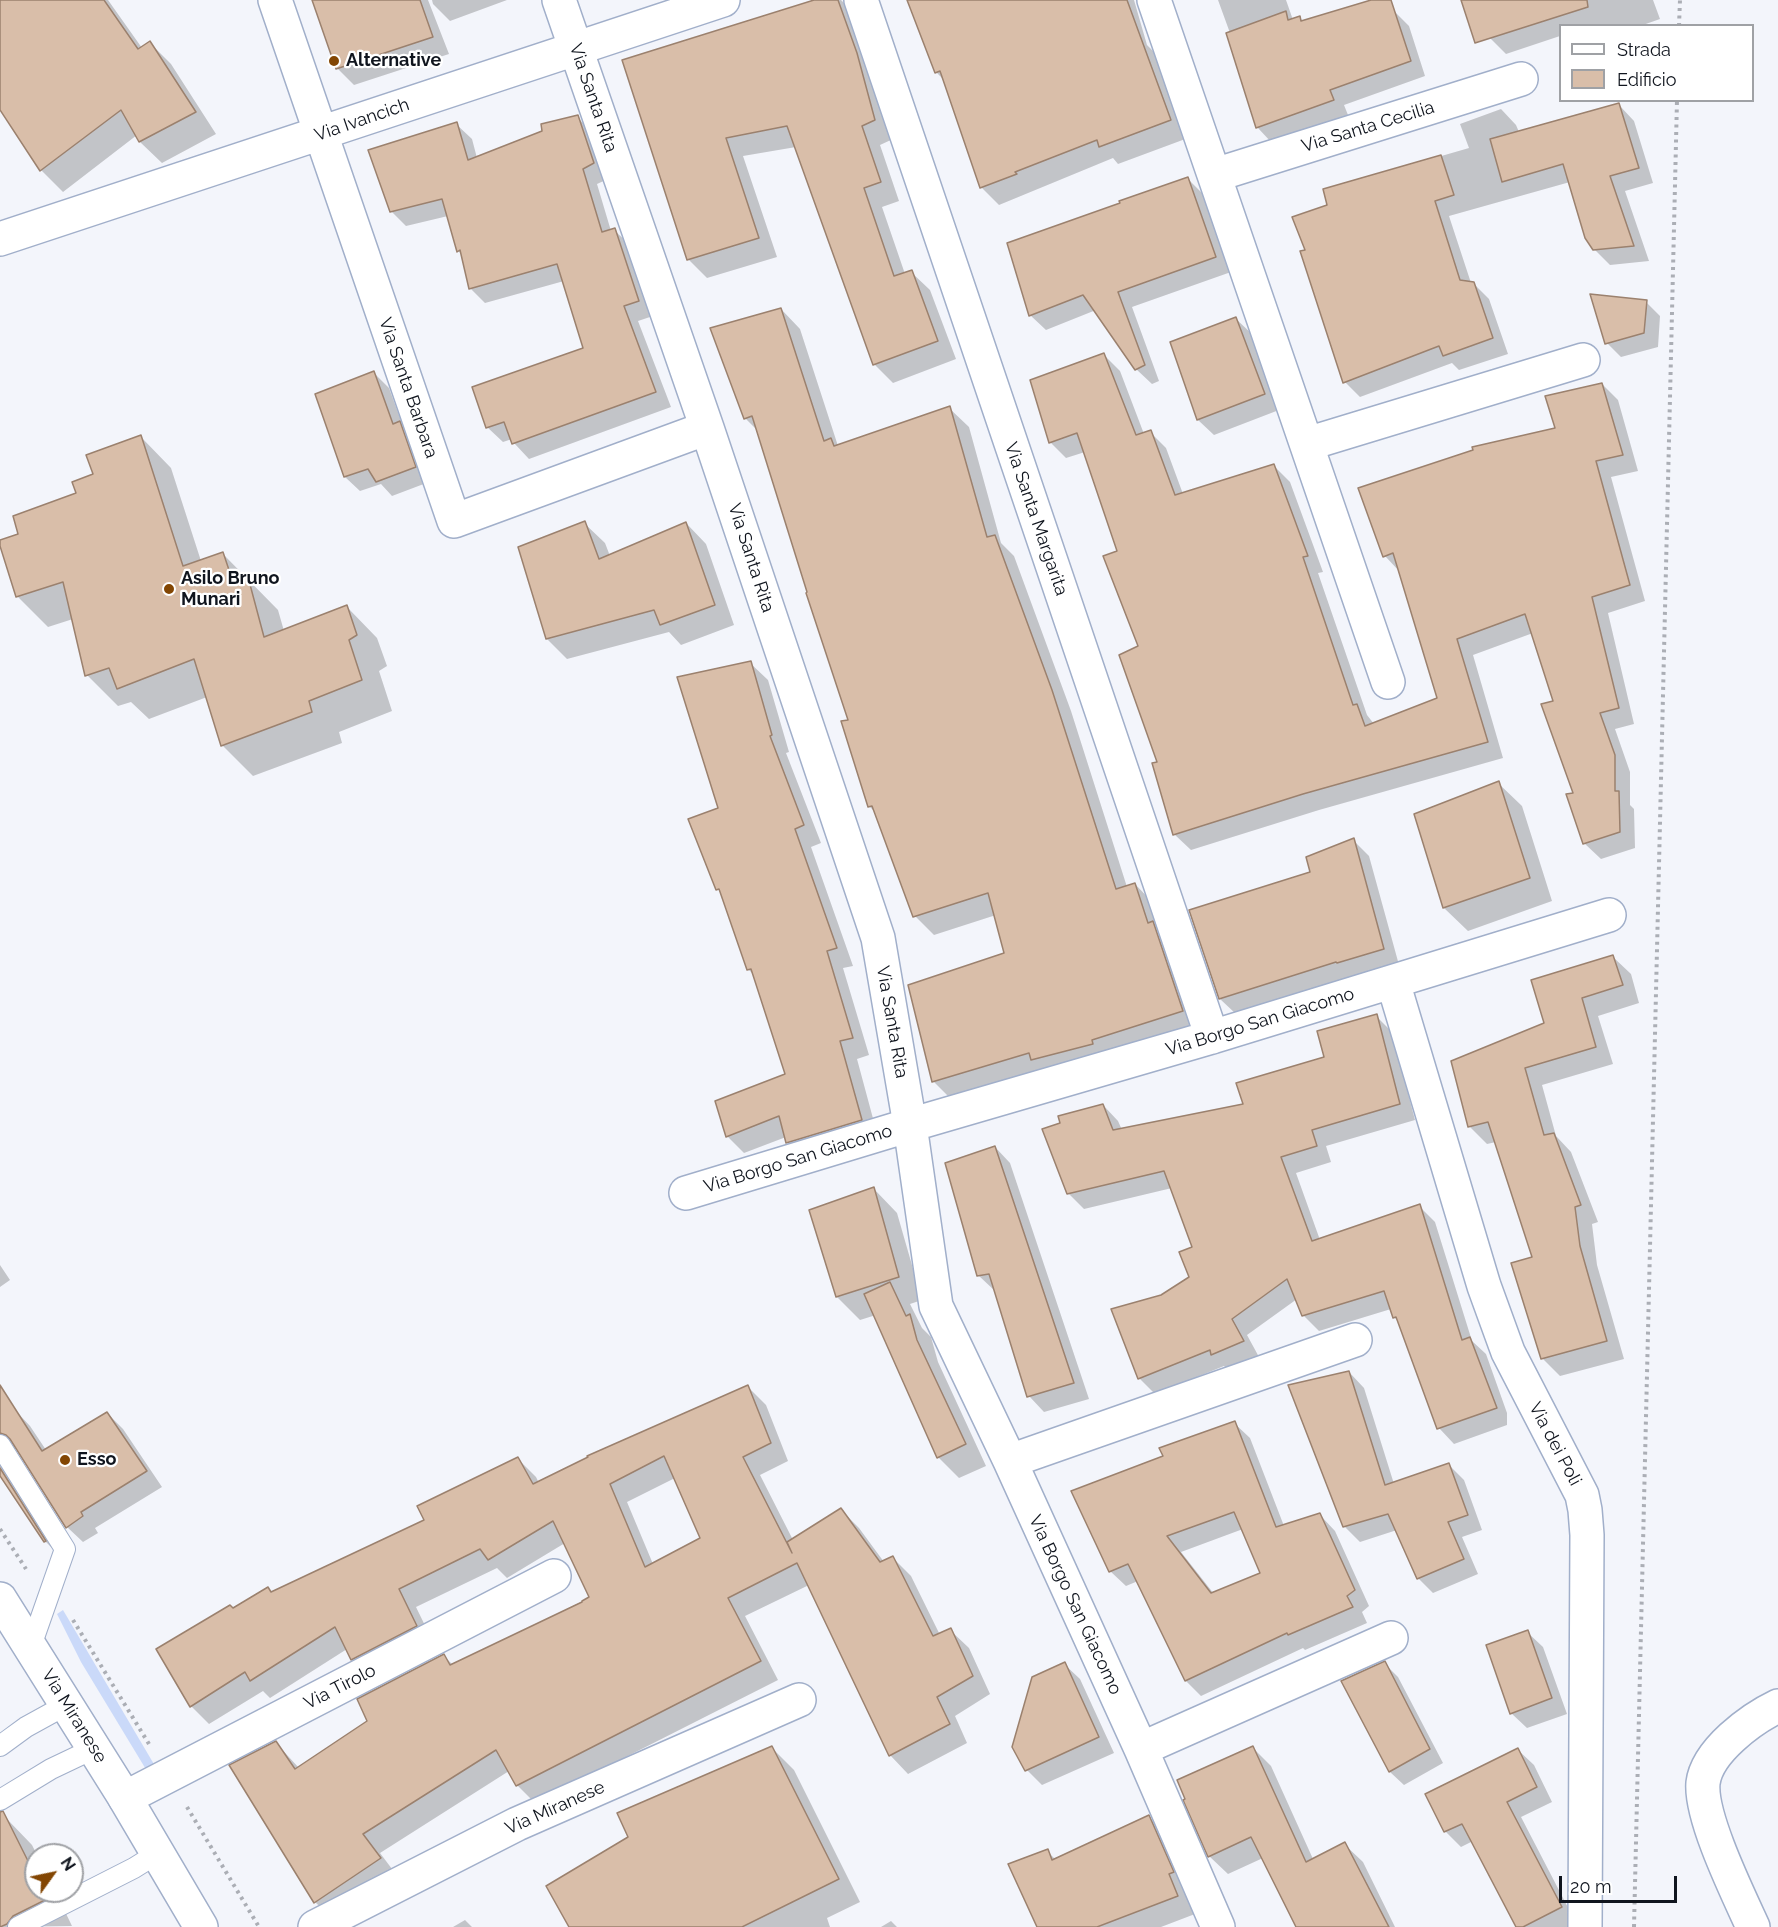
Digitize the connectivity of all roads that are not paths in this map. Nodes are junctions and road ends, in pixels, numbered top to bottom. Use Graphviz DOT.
graph roads {
  1 [pos="275,0"];
  2 [pos="559,0"];
  3 [pos="723,0"];
  4 [pos="861,0"];
  5 [pos="1154,0"];
  6 [pos="576,47"];
  7 [pos="1521,79"];
  8 [pos="321,134"];
  9 [pos="1215,175"];
  10 [pos="0,239"];
  11 [pos="1583,360"];
  12 [pos="707,428"];
  13 [pos="1307,444"];
  14 [pos="1388,682"];
  15 [pos="1609,915"];
  16 [pos="1393,982"];
  17 [pos="1212,1037"];
  18 [pos="910,1125"];
  19 [pos="686,1193"];
  20 [pos="1355,1340"];
  21 [pos="0,1445"];
  22 [pos="1010,1461"];
  23 [pos="554,1575"];
  24 [pos="0,1599"];
  25 [pos="1391,1638"];
  26 [pos="31,1646"];
  27 [pos="799,1700"];
  28 [pos="66,1705"];
  29 [pos="1778,1706"];
  30 [pos="0,1746"];
  31 [pos="93,1749"];
  32 [pos="1141,1749"];
  33 [pos="125,1798"];
  34 [pos="0,1800"];
  35 [pos="158,1853"];
  36 [pos="18,1927"];
  37 [pos="201,1927"];
  38 [pos="315,1927"];
  39 [pos="1218,1927"];
  40 [pos="1585,1927"];
  41 [pos="1753,1927"];
  1 -- 8 [label="street, Via Santa Barbara"];
  2 -- 6 [label="street, Via Santa Rita"];
  3 -- 6 [label="street, Via Ivancich"];
  4 -- 17 [label="street, Via Santa Margarita"];
  5 -- 9 [label="street"];
  6 -- 8 [label="street, Via Ivancich"];
  6 -- 12 [label="street, Via Santa Rita"];
  7 -- 9 [label="street, Via Santa Cecilia"];
  8 -- 10 [label="street, Via Ivancich"];
  8 -- 12 [label="street, Via Santa Barbara"];
  9 -- 13 [label="street"];
  11 -- 13 [label="street"];
  12 -- 18 [label="street, Via Santa Rita"];
  13 -- 14 [label="street"];
  15 -- 16 [label="street, Via Borgo San Giacomo"];
  16 -- 17 [label="street, Via Borgo San Giacomo"];
  16 -- 40 [label="street, Via dei Poli"];
  17 -- 18 [label="street, Via Borgo San Giacomo"];
  18 -- 19 [label="street, Via Borgo San Giacomo"];
  18 -- 22 [label="street, Via Borgo San Giacomo"];
  20 -- 22 [label="street"];
  21 -- 26 [label="lane"];
  22 -- 32 [label="street, Via Borgo San Giacomo"];
  23 -- 33 [label="street, Via Tirolo"];
  24 -- 26 [label="street, Via Miranese"];
  25 -- 32 [label="street"];
  26 -- 28 [label="street, Via Miranese"];
  27 -- 38 [label="street, Via Miranese"];
  28 -- 30 [label="lane"];
  28 -- 31 [label="street, Via Miranese"];
  29 -- 41 [label="street"];
  31 -- 33 [label="street, Via Miranese"];
  31 -- 34 [label="lane"];
  32 -- 39 [label="street, Via Borgo San Giacomo"];
  33 -- 35 [label="street, Via Miranese"];
  35 -- 36 [label="lane"];
  35 -- 37 [label="street, Via Miranese"];
}
